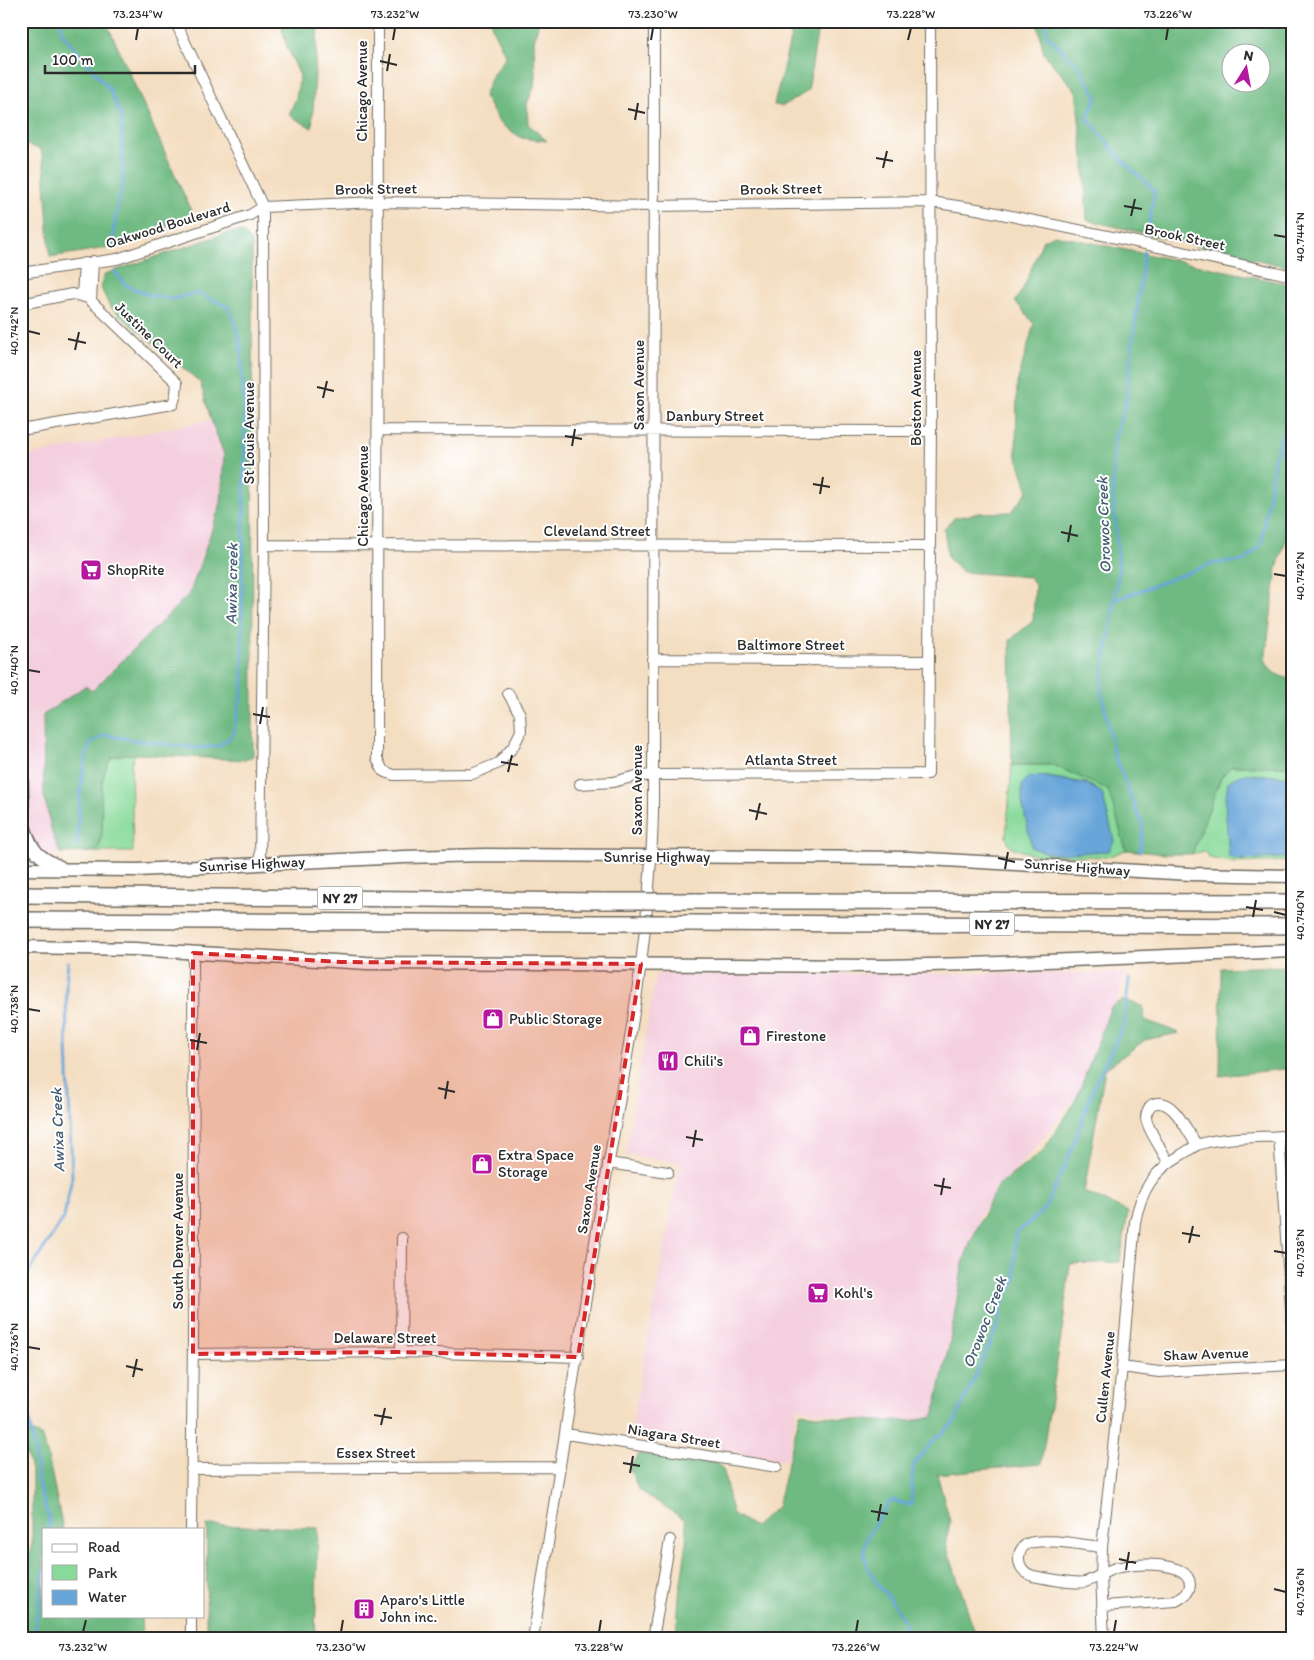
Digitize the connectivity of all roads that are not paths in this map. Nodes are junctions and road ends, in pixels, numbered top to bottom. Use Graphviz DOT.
graph roads {
  1 [pos="175,21"];
  2 [pos="378,21"];
  3 [pos="654,21"];
  4 [pos="930,21"];
  5 [pos="377,202"];
  6 [pos="931,202"];
  7 [pos="654,206"];
  8 [pos="263,207"];
  9 [pos="89,262"];
  10 [pos="21,273"];
  11 [pos="1293,276"];
  12 [pos="86,298"];
  13 [pos="21,304"];
  14 [pos="21,430"];
  15 [pos="378,430"];
  16 [pos="654,431"];
  17 [pos="931,431"];
  18 [pos="264,545"];
  19 [pos="378,546"];
  20 [pos="653,546"];
  21 [pos="930,546"];
  22 [pos="652,659"];
  23 [pos="929,661"];
  24 [pos="508,693"];
  25 [pos="21,727"];
  26 [pos="928,774"];
  27 [pos="653,775"];
  28 [pos="580,784"];
  29 [pos="23,833"];
  30 [pos="652,856"];
  31 [pos="260,864"];
  32 [pos="21,869"];
  33 [pos="65,869"];
  34 [pos="1293,876"];
  35 [pos="21,884"];
  36 [pos="21,895"];
  37 [pos="76,895"];
  38 [pos="1293,902"];
  39 [pos="21,920"];
  40 [pos="73,920"];
  41 [pos="21,926"];
  42 [pos="1293,926"];
  43 [pos="21,947"];
  44 [pos="1293,951"];
  45 [pos="193,953"];
  46 [pos="641,964"];
  47 [pos="1279,1136"];
  48 [pos="1293,1136"];
  49 [pos="1197,1145"];
  50 [pos="1168,1162"];
  51 [pos="608,1163"];
  52 [pos="668,1172"];
  53 [pos="402,1238"];
  54 [pos="1290,1250"];
  55 [pos="1293,1337"];
  56 [pos="401,1352"];
  57 [pos="193,1354"];
  58 [pos="578,1357"];
  59 [pos="1293,1365"];
  60 [pos="1122,1367"];
  61 [pos="566,1434"];
  62 [pos="560,1467"];
  63 [pos="777,1467"];
  64 [pos="191,1469"];
  65 [pos="191,1528"];
  66 [pos="670,1540"];
  67 [pos="1102,1547"];
  68 [pos="1100,1575"];
  69 [pos="1102,1606"];
  70 [pos="191,1618"];
  71 [pos="191,1639"];
  72 [pos="533,1639"];
  73 [pos="653,1639"];
  74 [pos="1104,1639"];
  1 -- 8 [label="street, St Louis Avenue"];
  2 -- 5 [label="street, Chicago Avenue"];
  3 -- 7 [label="street, Saxon Avenue"];
  4 -- 6 [label="street, Boston Avenue"];
  5 -- 7 [label="street, Brook Street"];
  5 -- 8 [label="street, Brook Street"];
  5 -- 15 [label="street, Chicago Avenue"];
  6 -- 7 [label="street, Brook Street"];
  6 -- 11 [label="street, Brook Street"];
  6 -- 17 [label="street, Boston Avenue"];
  7 -- 16 [label="street, Saxon Avenue"];
  8 -- 9 [label="street, Oakwood Boulevard"];
  8 -- 18 [label="street, St Louis Avenue"];
  9 -- 10 [label="street, Oakwood Boulevard"];
  9 -- 12 [label="street"];
  12 -- 13 [label="street"];
  12 -- 14 [label="street, Justine Court"];
  15 -- 16 [label="street, Danbury Street"];
  15 -- 19 [label="street, Chicago Avenue"];
  16 -- 17 [label="street, Danbury Street"];
  16 -- 20 [label="street, Saxon Avenue"];
  17 -- 21 [label="street, Boston Avenue"];
  18 -- 19 [label="street, Cleveland Street"];
  18 -- 31 [label="street, St Louis Avenue"];
  19 -- 20 [label="street, Cleveland Street"];
  19 -- 24 [label="street, Chicago Avenue"];
  20 -- 21 [label="street, Cleveland Street"];
  20 -- 22 [label="street, Saxon Avenue"];
  21 -- 23 [label="street, Boston Avenue"];
  22 -- 23 [label="street, Baltimore Street"];
  22 -- 27 [label="street, Saxon Avenue"];
  23 -- 26 [label="street, Boston Avenue"];
  25 -- 29 [label="street"];
  26 -- 27 [label="street, Atlanta Street"];
  27 -- 28 [label="street, Atlanta Street"];
  27 -- 30 [label="street, Saxon Avenue"];
  29 -- 33 [label="main road"];
  30 -- 31 [label="main road, Sunrise Highway"];
  30 -- 34 [label="main road, Sunrise Highway"];
  30 -- 46 [label="street, Saxon Avenue"];
  31 -- 33 [label="main road, Sunrise Highway"];
  32 -- 33 [label="main road, Sunrise Highway"];
  35 -- 37 [label="highway"];
  36 -- 37 [label="highway, Sunrise Highway / NY 27"];
  37 -- 38 [label="highway, Sunrise Highway / NY 27, bridge"];
  39 -- 40 [label="highway, NY 27"];
  40 -- 41 [label="highway"];
  40 -- 42 [label="highway, NY 27, bridge"];
  43 -- 45 [label="main road"];
  44 -- 46 [label="main road"];
  45 -- 46 [label="main road"];
  45 -- 57 [label="street, South Denver Avenue"];
  46 -- 51 [label="street, Saxon Avenue"];
  47 -- 48 [label="street"];
  47 -- 49 [label="street"];
  47 -- 54 [label="street"];
  49 -- 50 [label="street, Cullen Avenue"];
  49 -- 50 [label="street"];
  50 -- 60 [label="street, Cullen Avenue"];
  51 -- 52 [label="street"];
  51 -- 58 [label="street, Saxon Avenue"];
  53 -- 56 [label="street"];
  54 -- 55 [label="street"];
  56 -- 57 [label="street, Delaware Street"];
  56 -- 58 [label="street, Delaware Street"];
  57 -- 64 [label="street, South Denver Avenue"];
  58 -- 61 [label="street, Saxon Avenue"];
  59 -- 60 [label="street, Shaw Avenue"];
  60 -- 67 [label="street, Cullen Avenue"];
  61 -- 62 [label="street, Saxon Avenue"];
  61 -- 63 [label="street, Niagara Street"];
  62 -- 64 [label="street, Essex Street"];
  62 -- 72 [label="street, Saxon Avenue"];
  64 -- 65 [label="street, South Denver Avenue"];
  66 -- 73 [label="street"];
  67 -- 68 [label="street, Cullen Avenue"];
  67 -- 68 [label="street"];
  68 -- 69 [label="street, Cullen Avenue"];
  68 -- 69 [label="street"];
  69 -- 74 [label="street, Cullen Avenue"];
  70 -- 71 [label="street"];
}
